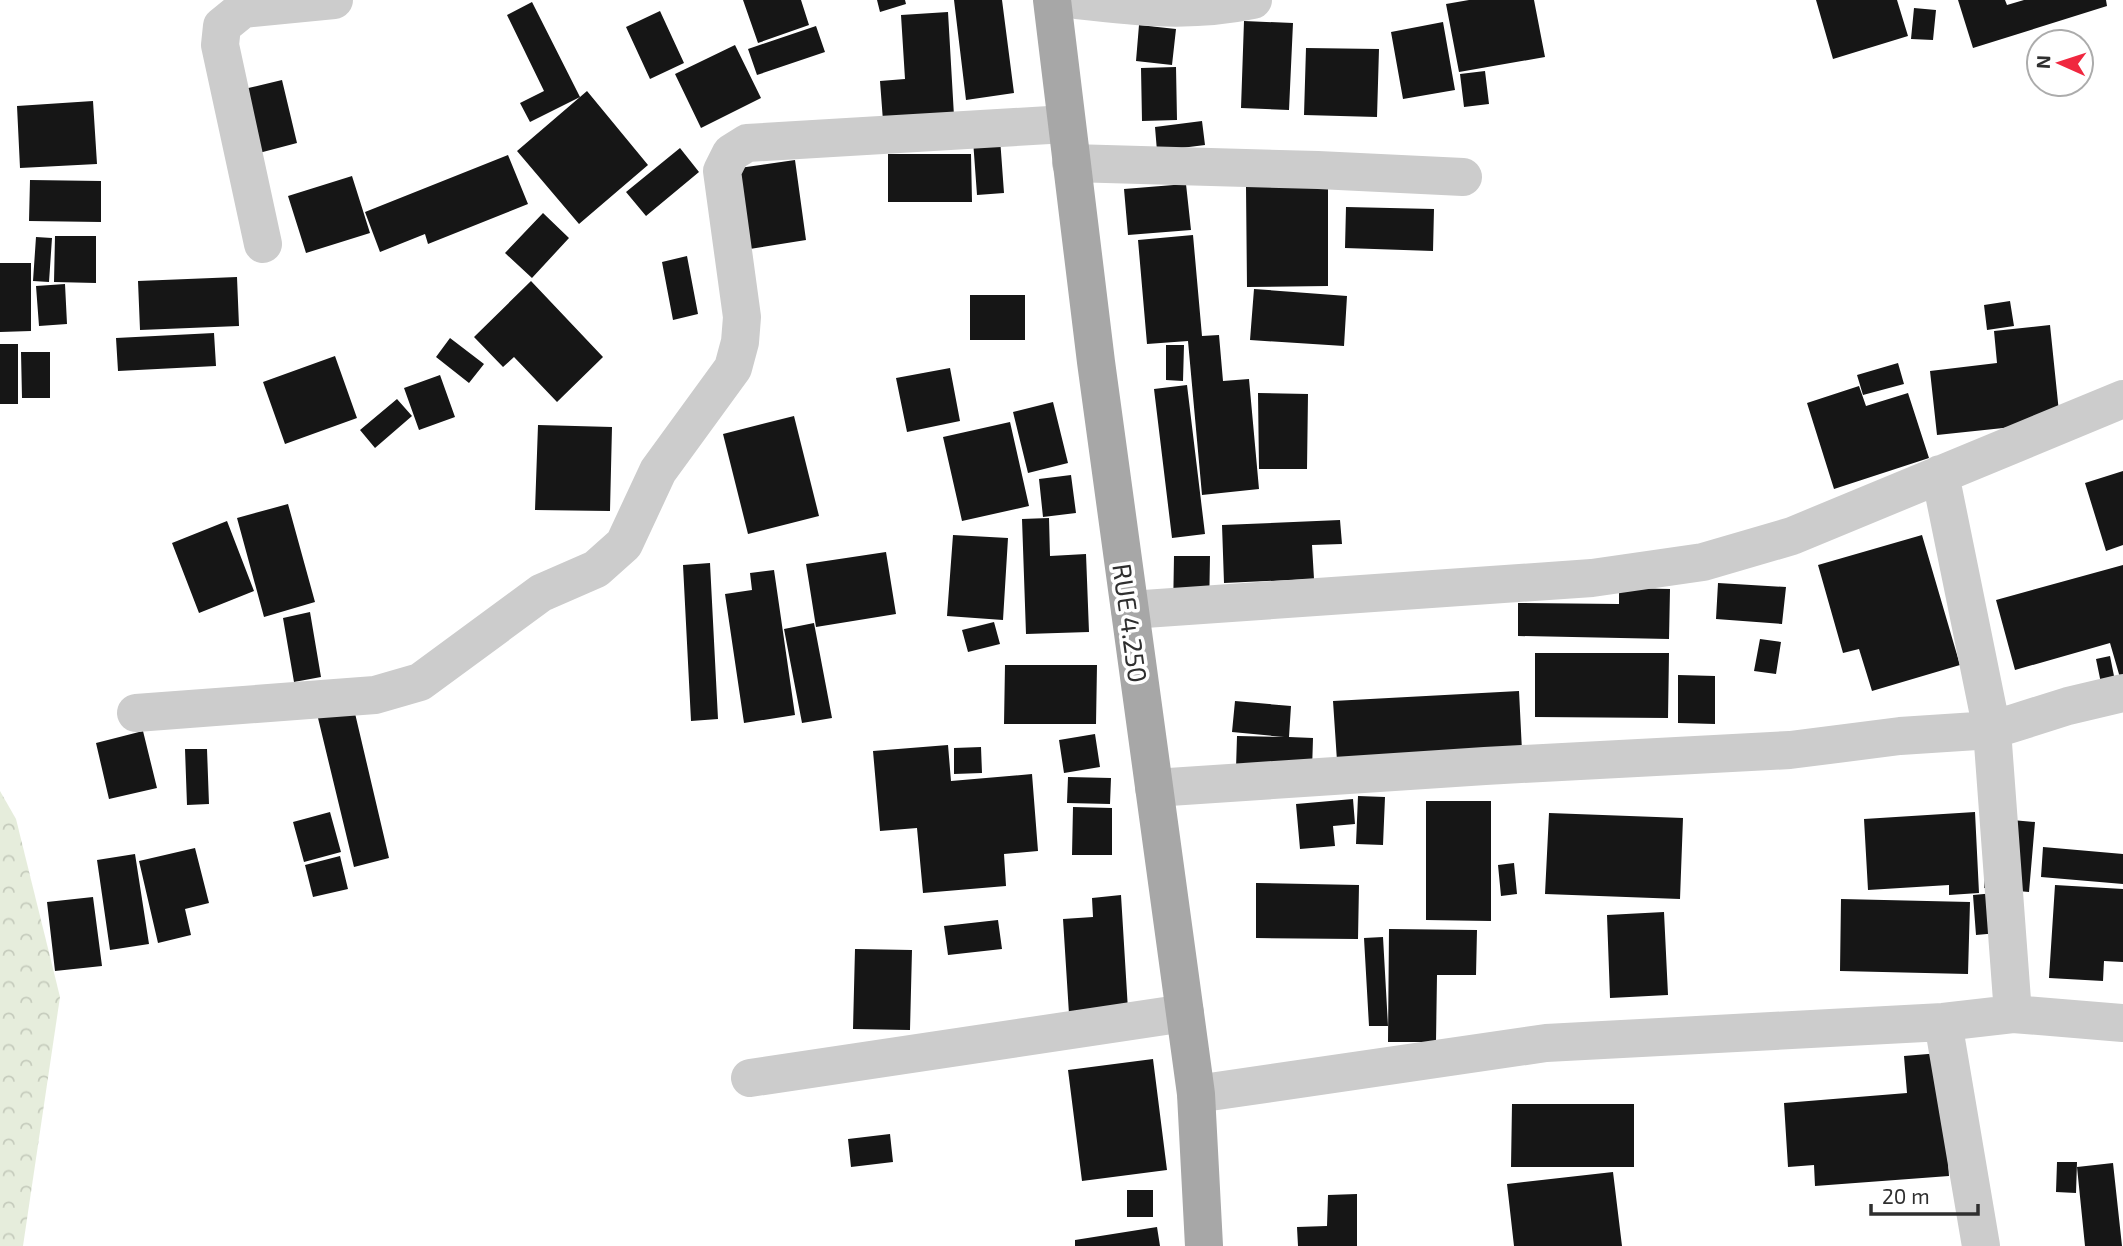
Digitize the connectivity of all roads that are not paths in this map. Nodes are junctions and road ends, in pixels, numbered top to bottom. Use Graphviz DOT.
graph roads {
  1 [pos="334,0"];
  2 [pos="1052,0"];
  3 [pos="1077,0"];
  4 [pos="1253,0"];
  5 [pos="1066,124"];
  6 [pos="1071,163"];
  7 [pos="1463,177"];
  8 [pos="264,244"];
  9 [pos="2123,399"];
  10 [pos="1940,474"];
  11 [pos="1130,610"];
  12 [pos="2123,693"];
  13 [pos="136,713"];
  14 [pos="1992,730"];
  15 [pos="1154,788"];
  16 [pos="1185,1013"];
  17 [pos="2013,1014"];
  18 [pos="1943,1022"];
  19 [pos="2123,1023"];
  20 [pos="750,1078"];
  21 [pos="1196,1094"];
  22 [pos="1204,1246"];
  23 [pos="1981,1246"];
  1 -- 8 [label="street"];
  2 -- 5 [label="main road, RUE 4.250"];
  3 -- 4 [label="street"];
  5 -- 6 [label="main road, RUE 4.250"];
  5 -- 13 [label="street"];
  6 -- 7 [label="street"];
  6 -- 11 [label="main road, RUE 4.250"];
  9 -- 10 [label="street"];
  10 -- 11 [label="street"];
  10 -- 14 [label="street"];
  11 -- 15 [label="main road, RUE 4.250"];
  12 -- 14 [label="street"];
  14 -- 15 [label="street"];
  14 -- 17 [label="street"];
  15 -- 16 [label="main road, RUE 4.250"];
  16 -- 20 [label="street"];
  16 -- 21 [label="main road, RUE 4.250"];
  17 -- 18 [label="street"];
  17 -- 19 [label="street"];
  18 -- 21 [label="street"];
  18 -- 23 [label="street"];
  21 -- 22 [label="main road, RUE 4.250"];
}
